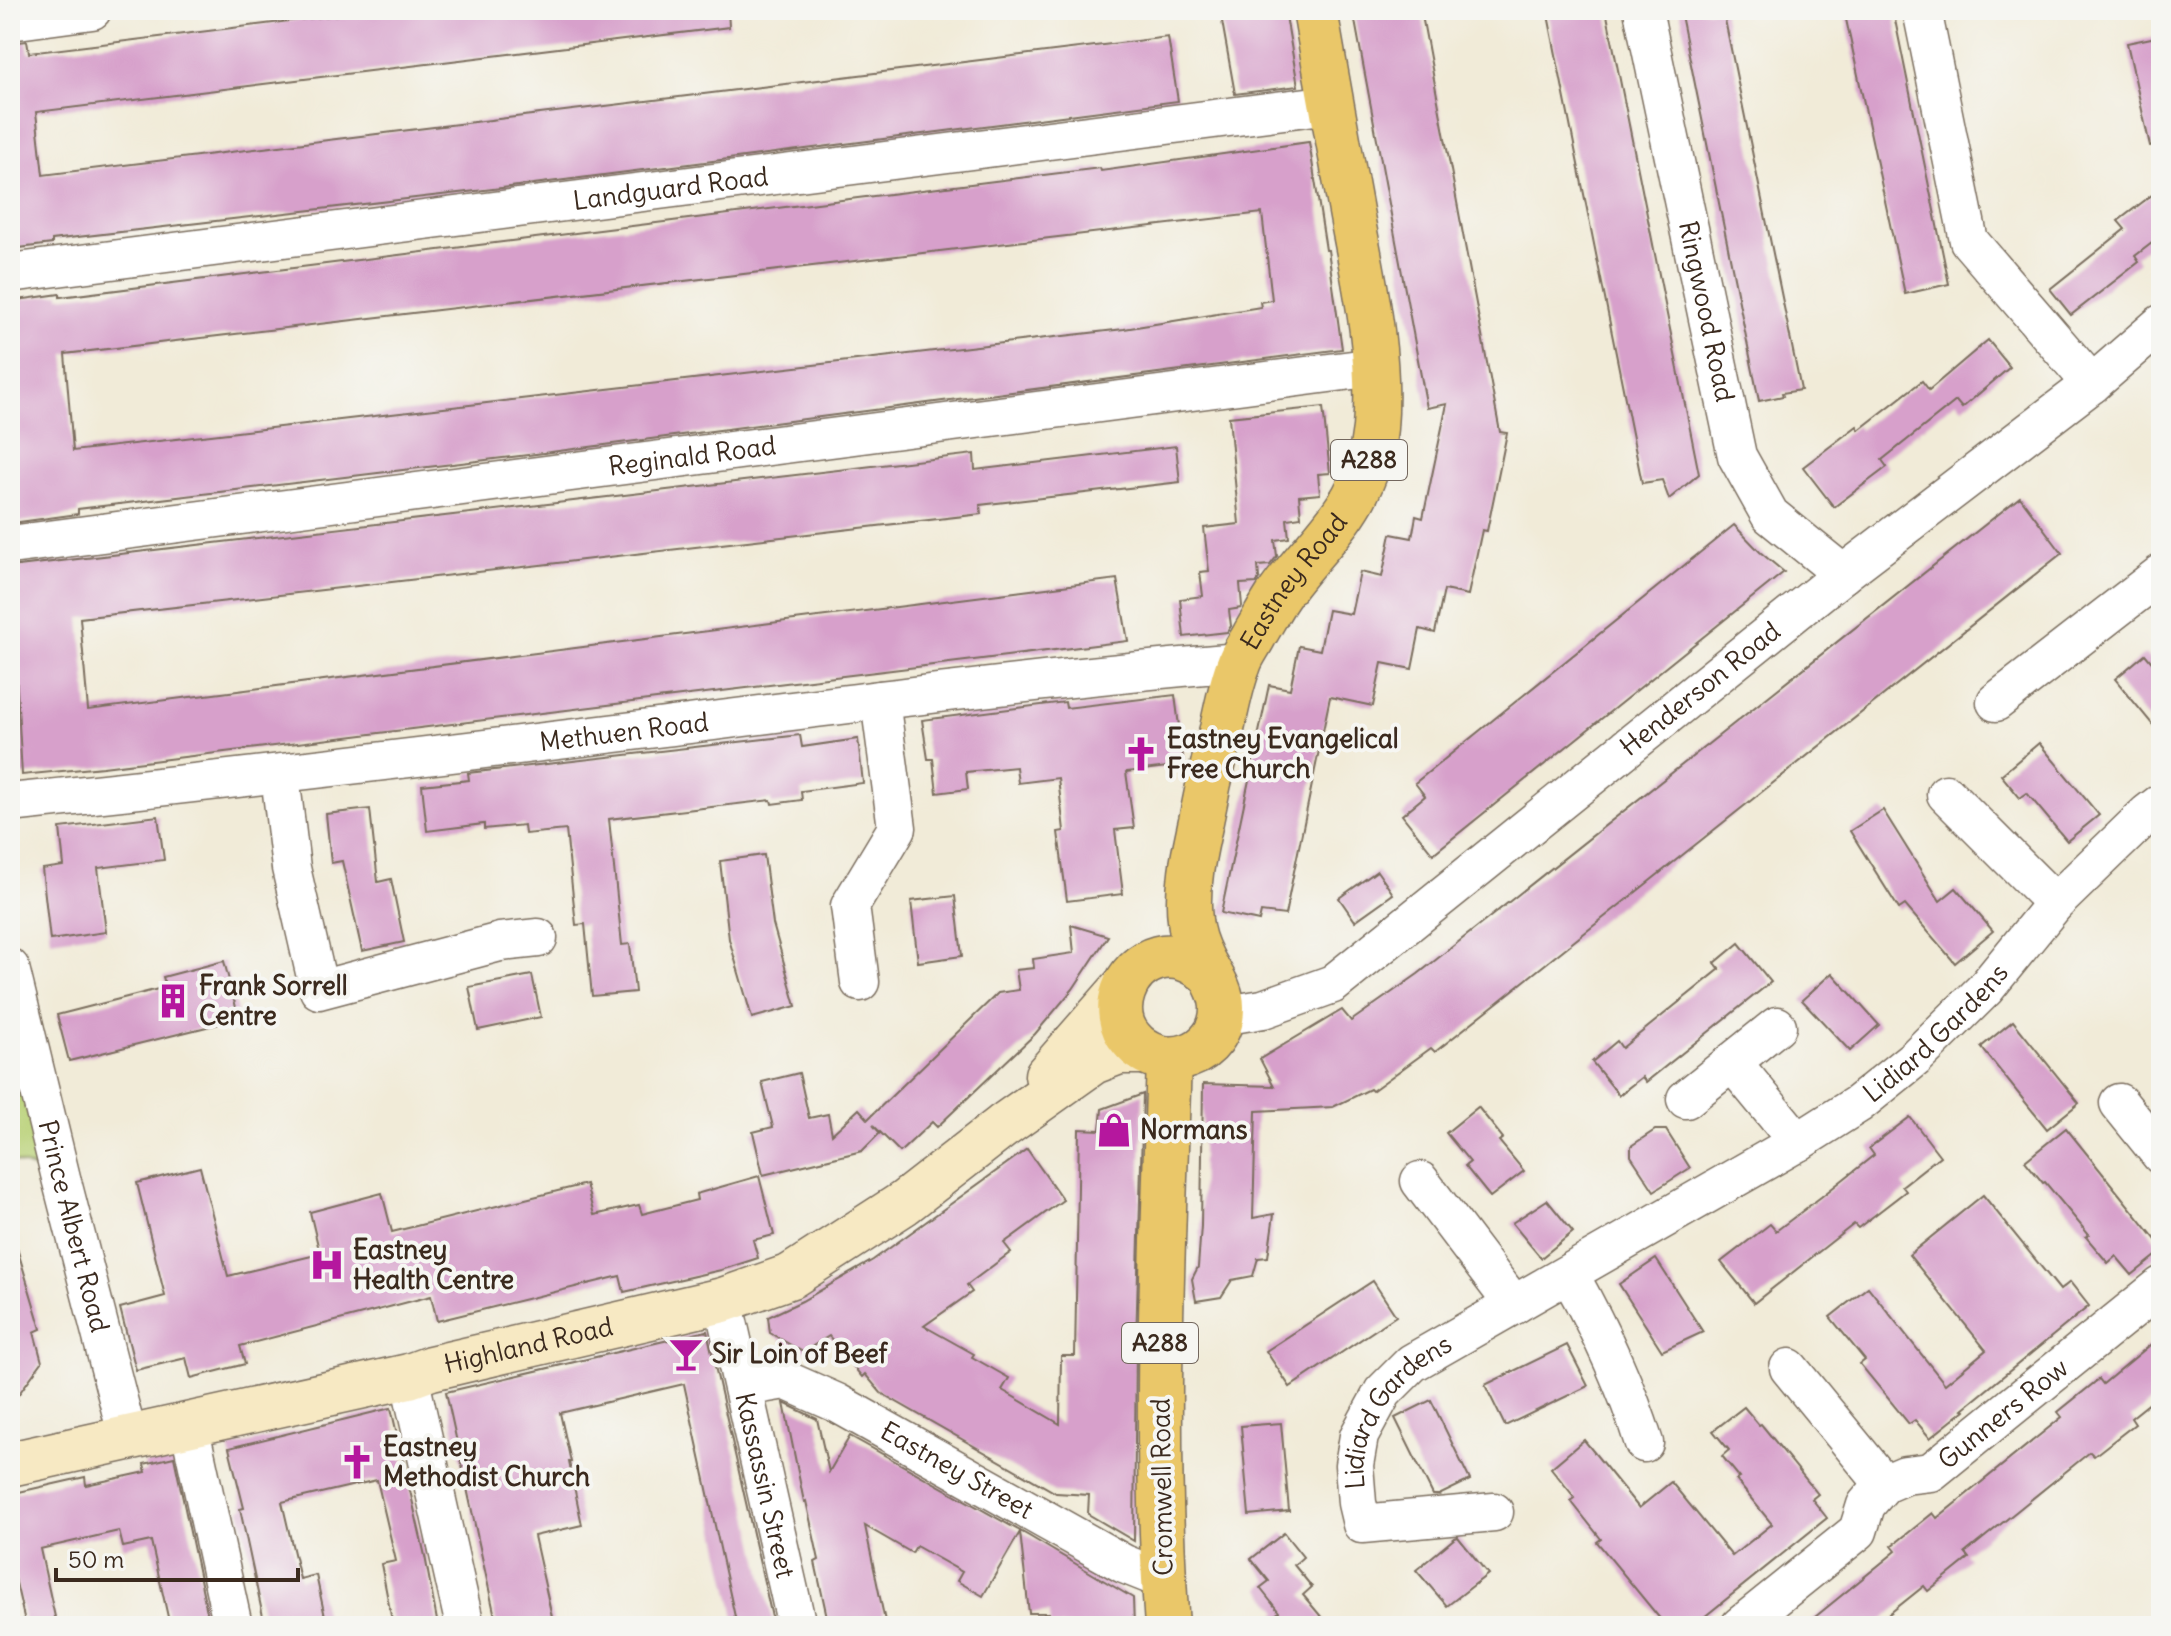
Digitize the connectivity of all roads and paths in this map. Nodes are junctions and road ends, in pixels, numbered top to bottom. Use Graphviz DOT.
graph roads {
  1 [pos="92,10"];
  2 [pos="1315,10"];
  3 [pos="1643,10"];
  4 [pos="1922,10"];
  5 [pos="10,21"];
  6 [pos="1331,104"];
  7 [pos="10,273"];
  8 [pos="2161,324"];
  9 [pos="1375,367"];
  10 [pos="2092,384"];
  11 [pos="10,545"];
  12 [pos="1843,574"];
  13 [pos="2159,579"];
  14 [pos="1239,662"];
  15 [pos="880,700"];
  16 [pos="1996,702"];
  17 [pos="280,775"];
  18 [pos="1946,794"];
  19 [pos="10,803"];
  20 [pos="2161,803"];
  21 [pos="1190,871"];
  22 [pos="2055,903"];
  23 [pos="538,938"];
  24 [pos="10,968"];
  25 [pos="1208,972"];
  26 [pos="1133,976"];
  27 [pos="860,982"];
  28 [pos="1221,1016"];
  29 [pos="1777,1026"];
  30 [pos="1156,1056"];
  31 [pos="1732,1062"];
  32 [pos="1686,1099"];
  33 [pos="2119,1103"];
  34 [pos="1003,1126"];
  35 [pos="1798,1142"];
  36 [pos="2161,1155"];
  37 [pos="1420,1181"];
  38 [pos="1569,1274"];
  39 [pos="2161,1286"];
  40 [pos="723,1300"];
  41 [pos="1514,1305"];
  42 [pos="1789,1368"];
  43 [pos="409,1376"];
  44 [pos="744,1387"];
  45 [pos="189,1425"];
  46 [pos="128,1438"];
  47 [pos="1644,1443"];
  48 [pos="10,1464"];
  49 [pos="1884,1484"];
  50 [pos="1494,1512"];
  51 [pos="1164,1580"];
  52 [pos="233,1626"];
  53 [pos="465,1626"];
  54 [pos="797,1626"];
  55 [pos="1167,1626"];
  56 [pos="1740,1626"];
  1 -- 5 [label="street"];
  2 -- 6 [label="main road, Eastney Road / A288"];
  3 -- 12 [label="street, Ringwood Road"];
  4 -- 10 [label="street"];
  6 -- 7 [label="street, Landguard Road"];
  6 -- 9 [label="main road, Eastney Road / A288"];
  8 -- 10 [label="street, Henderson Road"];
  9 -- 11 [label="street, Reginald Road"];
  9 -- 14 [label="main road, Eastney Road / A288"];
  10 -- 12 [label="street, Henderson Road"];
  12 -- 28 [label="street, Henderson Road"];
  13 -- 16 [label="street"];
  14 -- 15 [label="street, Methuen Road"];
  14 -- 21 [label="main road, Eastney Road / A288"];
  15 -- 17 [label="street, Methuen Road"];
  15 -- 27 [label="street"];
  17 -- 19 [label="street, Methuen Road"];
  17 -- 23 [label="street"];
  18 -- 22 [label="street"];
  20 -- 22 [label="street, Lidiard Gardens"];
  21 -- 25 [label="main road, Eastney Road / A288"];
  21 -- 26 [label="main road, Eastney Road / A288"];
  22 -- 35 [label="street, Lidiard Gardens"];
  24 -- 46 [label="street, Prince Albert Road"];
  25 -- 26 [label="main road"];
  25 -- 28 [label="main road, A288"];
  26 -- 30 [label="main road, A288"];
  26 -- 34 [label="main road, Highland Road"];
  28 -- 30 [label="main road"];
  29 -- 31 [label="street"];
  30 -- 34 [label="main road, Highland Road"];
  30 -- 51 [label="main road, Cromwell Road / A288"];
  31 -- 32 [label="street"];
  31 -- 35 [label="street"];
  33 -- 36 [label="street"];
  34 -- 40 [label="main road, Highland Road"];
  35 -- 38 [label="street, Lidiard Gardens"];
  37 -- 41 [label="street"];
  38 -- 41 [label="street, Lidiard Gardens"];
  38 -- 47 [label="street"];
  39 -- 49 [label="street, Gunners Row"];
  40 -- 43 [label="main road, Highland Road"];
  40 -- 44 [label="street, Kassassin Street"];
  41 -- 50 [label="street, Lidiard Gardens"];
  42 -- 49 [label="street"];
  43 -- 45 [label="main road, Highland Road"];
  43 -- 53 [label="street"];
  44 -- 51 [label="street, Eastney Street"];
  44 -- 54 [label="street, Kassassin Street"];
  45 -- 46 [label="main road, Highland Road"];
  45 -- 52 [label="street"];
  46 -- 48 [label="main road, Highland Road"];
  49 -- 56 [label="street"];
  51 -- 55 [label="main road, Cromwell Road / A288"];
}
